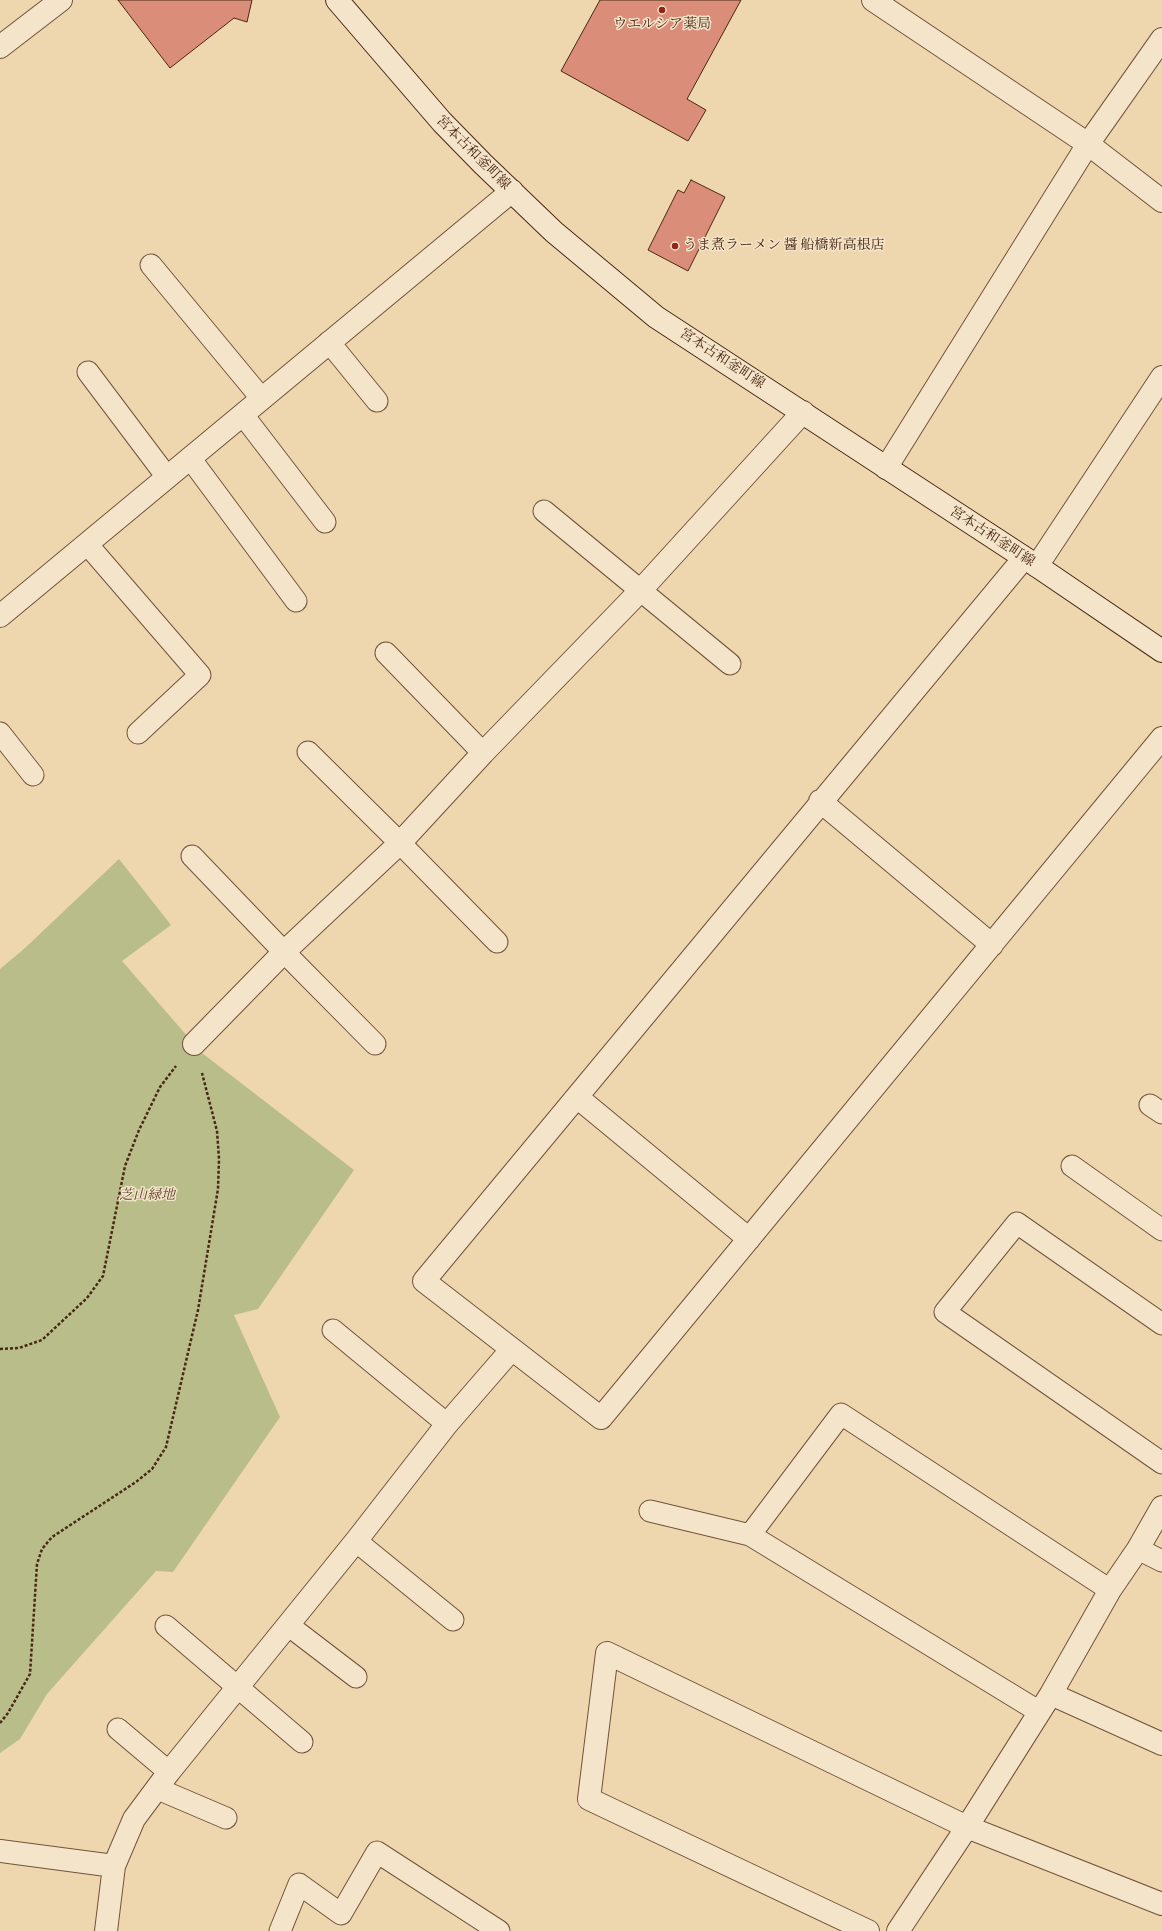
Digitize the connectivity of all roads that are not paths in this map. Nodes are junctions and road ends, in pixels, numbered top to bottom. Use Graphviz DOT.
graph roads {
  1 [pos="61,0"];
  2 [pos="337,0"];
  3 [pos="873,0"];
  4 [pos="1162,39"];
  5 [pos="0,47"];
  6 [pos="1088,144"];
  7 [pos="512,192"];
  8 [pos="1162,201"];
  9 [pos="151,265"];
  10 [pos="329,342"];
  11 [pos="88,372"];
  12 [pos="1162,377"];
  13 [pos="262,399"];
  14 [pos="377,401"];
  15 [pos="803,412"];
  16 [pos="243,415"];
  17 [pos="190,458"];
  18 [pos="886,468"];
  19 [pos="167,477"];
  20 [pos="544,511"];
  21 [pos="325,522"];
  22 [pos="87,544"];
  23 [pos="1030,562"];
  24 [pos="640,591"];
  25 [pos="296,601"];
  26 [pos="0,616"];
  27 [pos="1162,651"];
  28 [pos="386,653"];
  29 [pos="730,664"];
  30 [pos="0,733"];
  31 [pos="138,733"];
  32 [pos="1162,738"];
  33 [pos="308,752"];
  34 [pos="483,753"];
  35 [pos="33,775"];
  36 [pos="820,801"];
  37 [pos="400,843"];
  38 [pos="192,856"];
  39 [pos="497,942"];
  40 [pos="992,945"];
  41 [pos="284,952"];
  42 [pos="194,1044"];
  43 [pos="375,1044"];
  44 [pos="578,1097"];
  45 [pos="1072,1166"];
  46 [pos="1162,1230"];
  47 [pos="749,1239"];
  48 [pos="1162,1324"];
  49 [pos="333,1330"];
  50 [pos="512,1349"];
  51 [pos="447,1424"];
  52 [pos="1162,1463"];
  53 [pos="1162,1506"];
  54 [pos="650,1511"];
  55 [pos="750,1535"];
  56 [pos="356,1541"];
  57 [pos="1138,1549"];
  58 [pos="1162,1560"];
  59 [pos="1110,1590"];
  60 [pos="453,1620"];
  61 [pos="288,1625"];
  62 [pos="166,1626"];
  63 [pos="356,1677"];
  64 [pos="237,1687"];
  65 [pos="1045,1702"];
  66 [pos="118,1729"];
  67 [pos="302,1742"];
  68 [pos="1162,1744"];
  69 [pos="164,1780"];
  70 [pos="226,1818"];
  71 [pos="967,1827"];
  72 [pos="0,1851"];
  73 [pos="114,1866"];
  74 [pos="1162,1904"];
  75 [pos="106,1931"];
  76 [pos="280,1931"];
  77 [pos="499,1931"];
  78 [pos="868,1931"];
  79 [pos="898,1931"];
  1 -- 5 [label="street"];
  2 -- 7 [label="street, 宮本古和釜町線"];
  3 -- 6 [label="street"];
  4 -- 6 [label="street"];
  6 -- 8 [label="street"];
  6 -- 18 [label="street"];
  7 -- 10 [label="street"];
  7 -- 15 [label="street, 宮本古和釜町線"];
  9 -- 13 [label="lane"];
  10 -- 13 [label="street"];
  10 -- 14 [label="lane"];
  11 -- 19 [label="lane"];
  12 -- 23 [label="street"];
  13 -- 16 [label="street"];
  15 -- 18 [label="street, 宮本古和釜町線"];
  15 -- 24 [label="street"];
  16 -- 17 [label="street"];
  16 -- 21 [label="lane"];
  17 -- 19 [label="street"];
  17 -- 25 [label="lane"];
  18 -- 23 [label="street, 宮本古和釜町線"];
  19 -- 22 [label="street"];
  20 -- 24 [label="lane"];
  22 -- 26 [label="street"];
  22 -- 31 [label="lane"];
  23 -- 27 [label="street, 宮本古和釜町線"];
  23 -- 36 [label="street"];
  24 -- 29 [label="lane"];
  24 -- 34 [label="street"];
  28 -- 34 [label="lane"];
  30 -- 35 [label="lane"];
  32 -- 40 [label="street"];
  33 -- 37 [label="lane"];
  34 -- 37 [label="street"];
  36 -- 40 [label="street"];
  36 -- 44 [label="street"];
  37 -- 39 [label="lane"];
  37 -- 41 [label="street"];
  38 -- 41 [label="lane"];
  40 -- 47 [label="street"];
  41 -- 42 [label="street"];
  41 -- 43 [label="lane"];
  44 -- 47 [label="street"];
  44 -- 50 [label="street"];
  45 -- 46 [label="lane"];
  47 -- 50 [label="street"];
  48 -- 52 [label="lane"];
  49 -- 51 [label="lane"];
  50 -- 51 [label="street"];
  51 -- 56 [label="street"];
  53 -- 57 [label="street"];
  54 -- 55 [label="lane"];
  55 -- 59 [label="lane"];
  55 -- 65 [label="lane"];
  56 -- 60 [label="lane"];
  56 -- 61 [label="street"];
  57 -- 58 [label="lane"];
  57 -- 59 [label="street"];
  59 -- 65 [label="street"];
  61 -- 63 [label="lane"];
  61 -- 64 [label="street"];
  62 -- 64 [label="lane"];
  64 -- 67 [label="lane"];
  64 -- 69 [label="street"];
  65 -- 68 [label="street"];
  65 -- 71 [label="street"];
  66 -- 69 [label="lane"];
  69 -- 70 [label="lane"];
  69 -- 73 [label="street"];
  71 -- 74 [label="street"];
  71 -- 78 [label="street"];
  71 -- 79 [label="street"];
  72 -- 73 [label="street"];
  73 -- 75 [label="street"];
  76 -- 77 [label="lane"];
}
